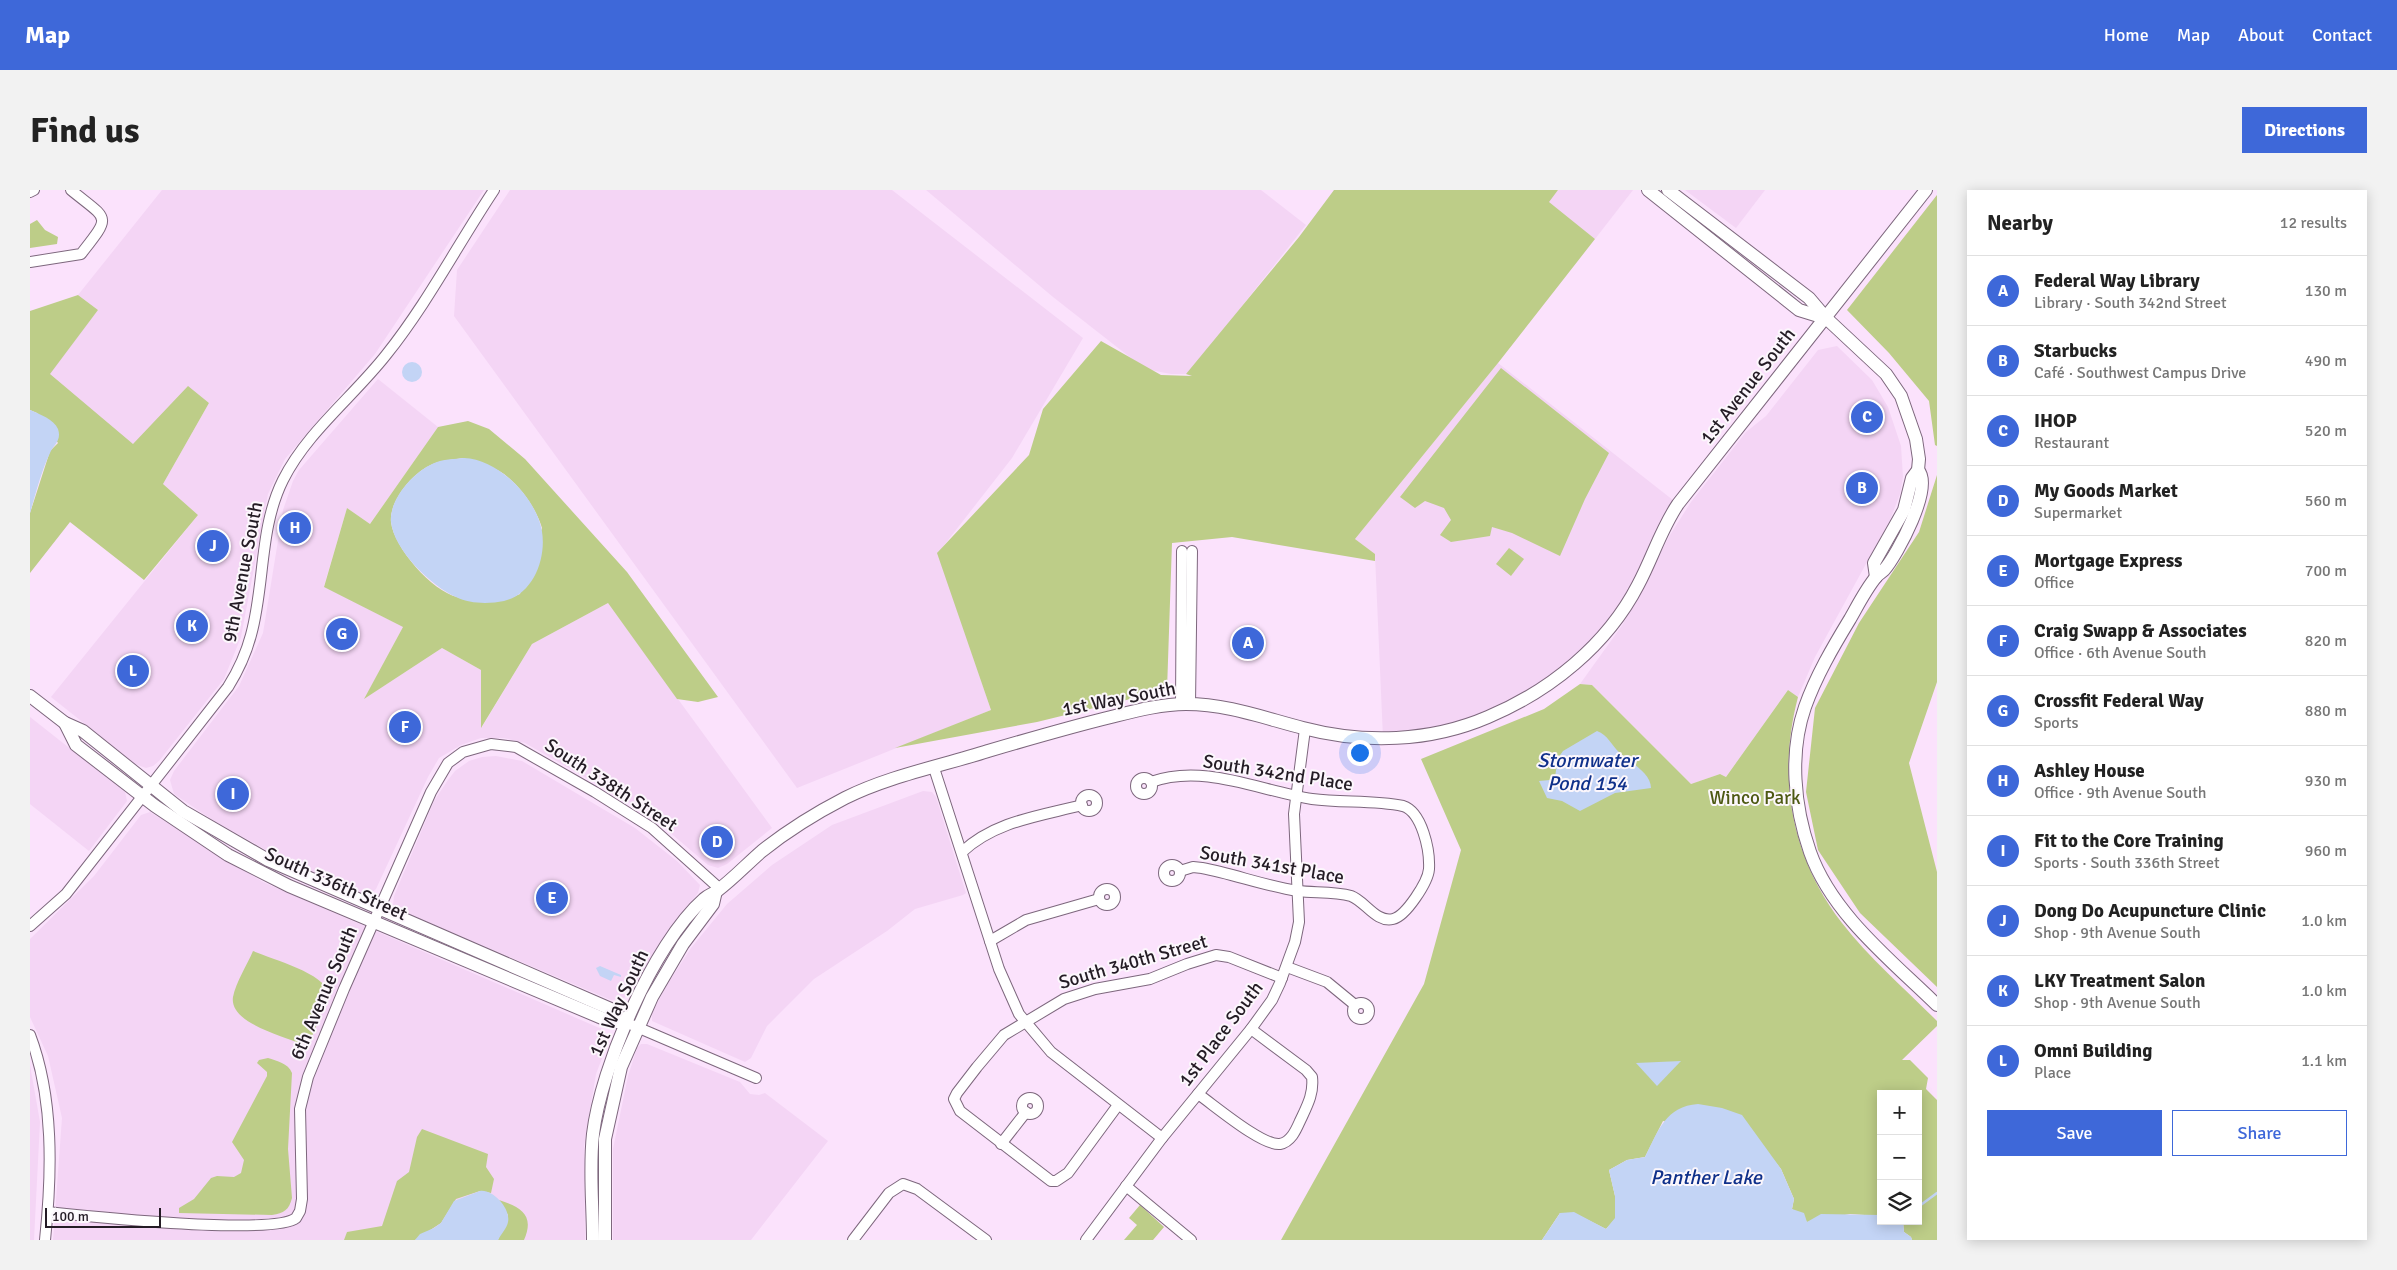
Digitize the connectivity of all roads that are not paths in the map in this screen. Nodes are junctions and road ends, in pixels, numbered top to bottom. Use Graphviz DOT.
graph roads {
  1 [pos="34,190"];
  2 [pos="71,190"];
  3 [pos="494,190"];
  4 [pos="1648,190"];
  5 [pos="1668,190"];
  6 [pos="1926,190"];
  7 [pos="30,192"];
  8 [pos="30,262"];
  9 [pos="1826,318"];
  10 [pos="1187,551"];
  11 [pos="1618,617"];
  12 [pos="30,696"];
  13 [pos="1186,704"];
  14 [pos="65,723"];
  15 [pos="1306,729"];
  16 [pos="470,748"];
  17 [pos="934,768"];
  18 [pos="1151,782"];
  19 [pos="150,786"];
  20 [pos="1296,795"];
  21 [pos="142,796"];
  22 [pos="1082,805"];
  23 [pos="962,852"];
  24 [pos="1428,855"];
  25 [pos="1180,871"];
  26 [pos="718,890"];
  27 [pos="1298,891"];
  28 [pos="1099,898"];
  29 [pos="379,910"];
  30 [pos="374,922"];
  31 [pos="30,926"];
  32 [pos="990,940"];
  33 [pos="1287,967"];
  34 [pos="1282,978"];
  35 [pos="1937,1005"];
  36 [pos="1355,1006"];
  37 [pos="1024,1022"];
  38 [pos="632,1025"];
  39 [pos="1251,1029"];
  40 [pos="30,1035"];
  41 [pos="756,1078"];
  42 [pos="1198,1094"];
  43 [pos="1118,1105"];
  44 [pos="1026,1112"];
  45 [pos="1162,1138"];
  46 [pos="1001,1144"];
  47 [pos="1126,1186"];
  48 [pos="48,1212"];
  49 [pos="45,1240"];
  50 [pos="593,1240"];
  51 [pos="605,1240"];
  52 [pos="852,1240"];
  53 [pos="986,1240"];
  54 [pos="1086,1240"];
  55 [pos="1191,1240"];
  1 -- 7 [label="street"];
  2 -- 8 [label="street"];
  3 -- 19 [label="street, 9th Avenue South"];
  4 -- 9 [label="main road"];
  5 -- 9 [label="main road"];
  6 -- 9 [label="main road, 1st Avenue South"];
  9 -- 11 [label="main road, 1st Avenue South"];
  9 -- 35 [label="main road"];
  10 -- 13 [label="street"];
  11 -- 15 [label="main road, 1st Way South"];
  12 -- 14 [label="main road, South 336th Street"];
  13 -- 15 [label="main road, 1st Way South"];
  13 -- 17 [label="main road, 1st Way South"];
  14 -- 19 [label="main road, South 336th Street"];
  14 -- 21 [label="main road, South 336th Street"];
  15 -- 20 [label="street, 1st Place South"];
  16 -- 26 [label="street, South 338th Street"];
  16 -- 29 [label="street, 6th Avenue South"];
  17 -- 23 [label="street"];
  17 -- 26 [label="main road, 1st Way South"];
  18 -- 20 [label="street, South 342nd Place"];
  19 -- 21 [label="street, 9th Avenue South"];
  19 -- 29 [label="main road, South 336th Street"];
  20 -- 24 [label="street, South 342nd Place"];
  20 -- 27 [label="street, 1st Place South"];
  21 -- 30 [label="main road, South 336th Street"];
  21 -- 31 [label="street, 9th Avenue South"];
  22 -- 23 [label="street"];
  23 -- 32 [label="street"];
  24 -- 27 [label="street, South 341st Place"];
  25 -- 27 [label="street, South 341st Place"];
  26 -- 38 [label="main road, 1st Way South"];
  27 -- 33 [label="street, 1st Place South"];
  28 -- 32 [label="street"];
  29 -- 30 [label="street, 6th Avenue South"];
  29 -- 38 [label="main road, South 336th Street"];
  30 -- 38 [label="main road, South 336th Street"];
  30 -- 48 [label="street, 6th Avenue South"];
  32 -- 37 [label="street"];
  33 -- 34 [label="street, 1st Place South"];
  33 -- 36 [label="street"];
  34 -- 37 [label="street, South 340th Street"];
  34 -- 39 [label="street, 1st Place South"];
  37 -- 43 [label="street"];
  37 -- 46 [label="street, South 340th Street"];
  38 -- 41 [label="street, South 336th Street"];
  38 -- 50 [label="main road, 1st Way South"];
  38 -- 51 [label="main road, 1st Way South"];
  39 -- 42 [label="street, 1st Place South"];
  39 -- 42 [label="street"];
  40 -- 48 [label="street"];
  42 -- 45 [label="street, 1st Place South"];
  43 -- 45 [label="street"];
  43 -- 46 [label="street"];
  44 -- 46 [label="street"];
  45 -- 47 [label="street, 1st Place South"];
  47 -- 54 [label="street, 1st Place South"];
  47 -- 55 [label="street"];
  48 -- 49 [label="street"];
  52 -- 53 [label="street"];
}
